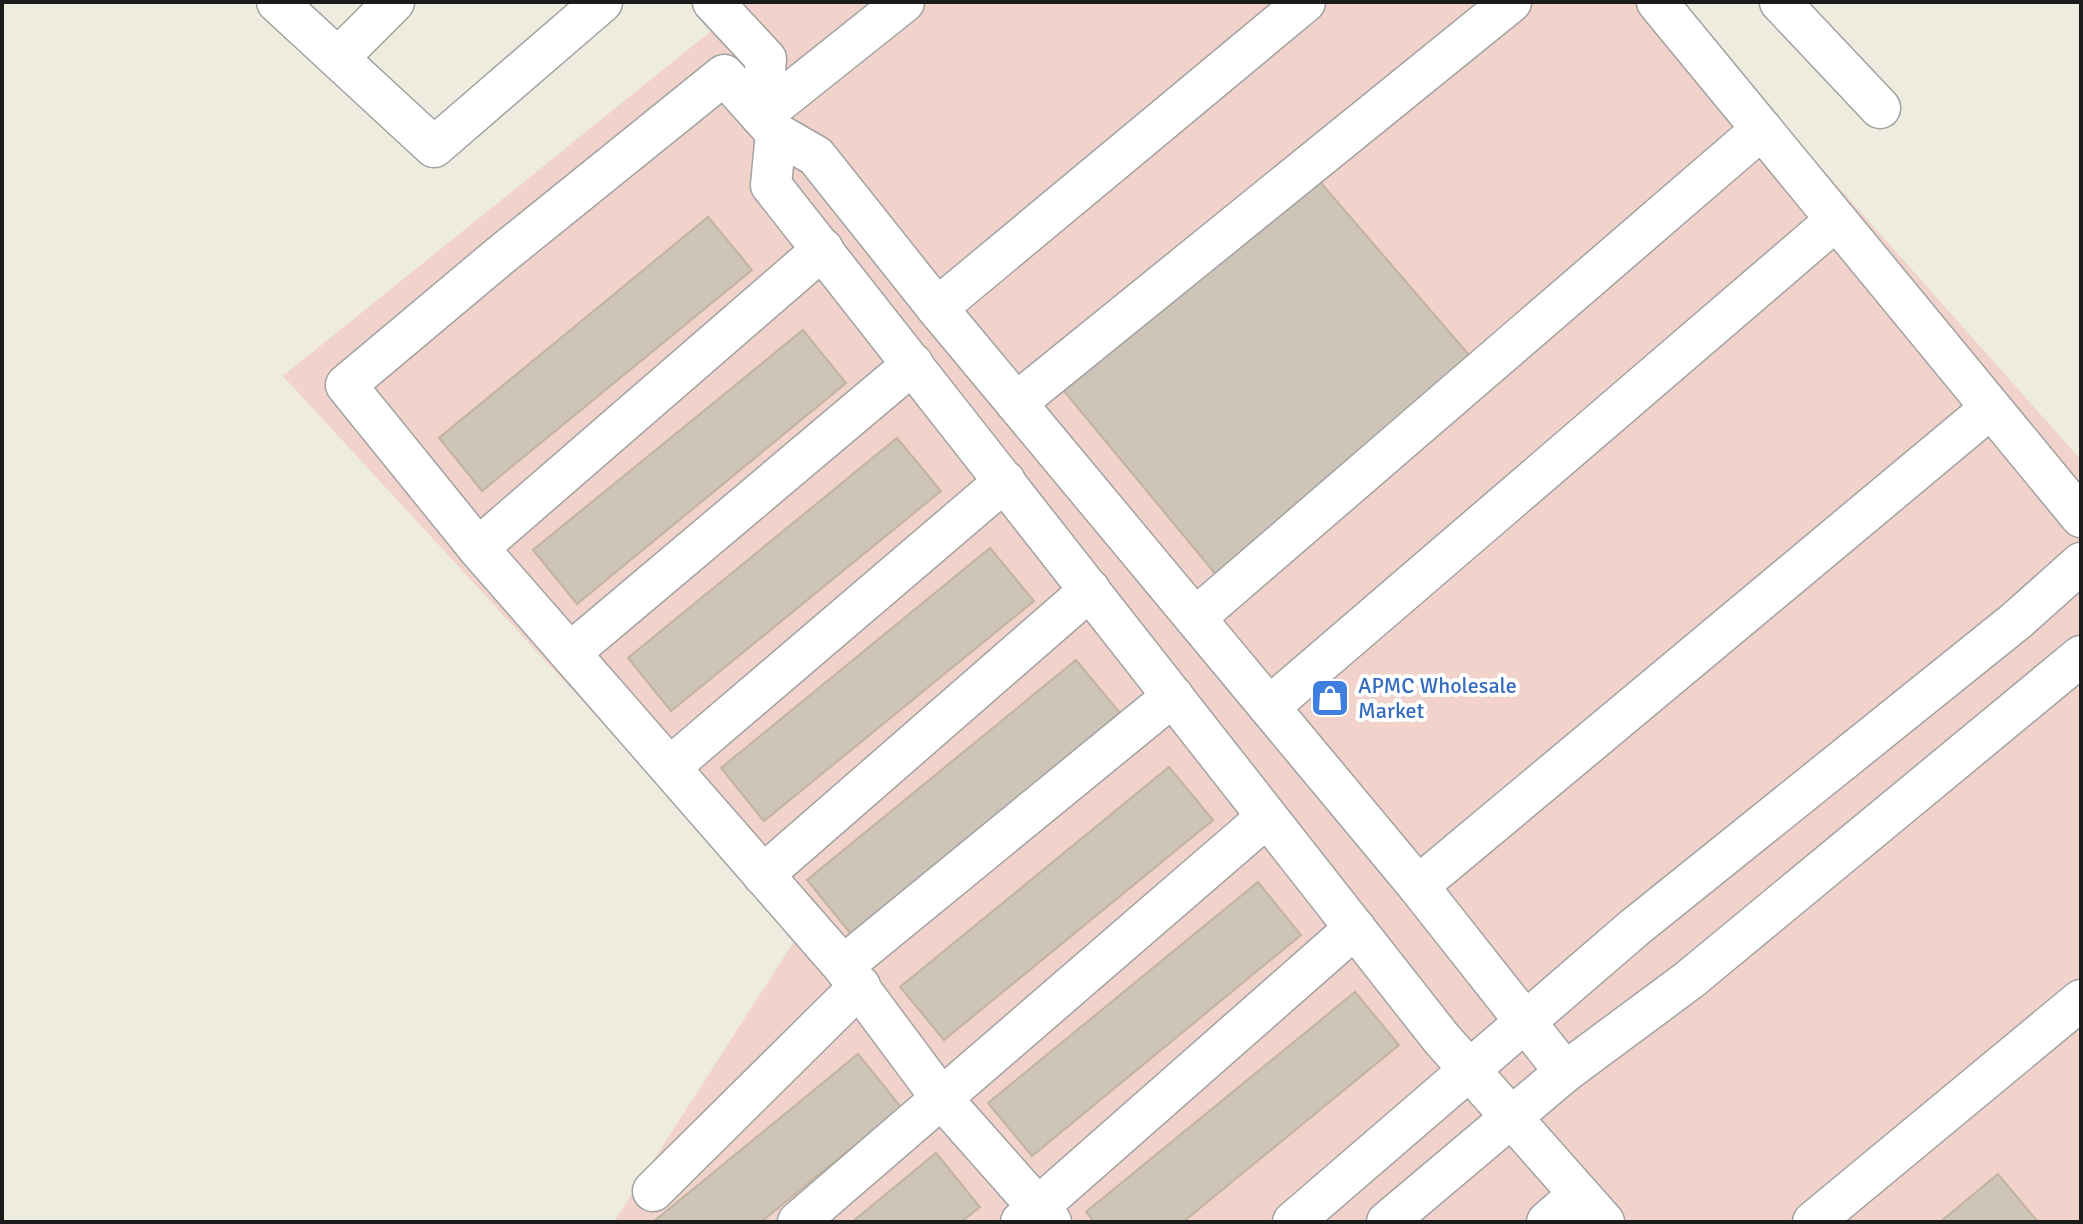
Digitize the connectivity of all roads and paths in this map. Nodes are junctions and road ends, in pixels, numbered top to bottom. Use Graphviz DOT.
graph roads {
  1 [pos="394,2"];
  2 [pos="602,2"];
  3 [pos="713,2"];
  4 [pos="904,2"];
  5 [pos="1305,2"];
  6 [pos="1511,2"];
  7 [pos="1657,2"];
  8 [pos="1780,2"];
  9 [pos="295,8"];
  10 [pos="338,58"];
  11 [pos="1880,108"];
  12 [pos="769,124"];
  13 [pos="1762,129"];
  14 [pos="1836,220"];
  15 [pos="823,249"];
  16 [pos="937,308"];
  17 [pos="913,364"];
  18 [pos="1016,403"];
  19 [pos="1991,408"];
  20 [pos="1005,481"];
  21 [pos="2081,517"];
  22 [pos="478,548"];
  23 [pos="2081,563"];
  24 [pos="1090,590"];
  25 [pos="1195,618"];
  26 [pos="570,653"];
  27 [pos="2081,656"];
  28 [pos="1173,696"];
  29 [pos="1269,707"];
  30 [pos="670,767"];
  31 [pos="1267,817"];
  32 [pos="763,875"];
  33 [pos="1418,886"];
  34 [pos="1355,928"];
  35 [pos="852,976"];
  36 [pos="2081,1000"];
  37 [pos="1525,1023"];
  38 [pos="1470,1069"];
  39 [pos="1565,1072"];
  40 [pos="942,1099"];
  41 [pos="1512,1118"];
  42 [pos="653,1191"];
  43 [pos="1592,1208"];
  44 [pos="1037,1217"];
  45 [pos="798,1222"];
  46 [pos="1293,1222"];
  47 [pos="1387,1222"];
  48 [pos="1547,1222"];
  49 [pos="1813,1222"];
  1 -- 10 [label="street"];
  2 -- 10 [label="street"];
  3 -- 12 [label="street"];
  4 -- 12 [label="street"];
  5 -- 16 [label="street"];
  6 -- 18 [label="street"];
  7 -- 13 [label="street"];
  8 -- 11 [label="street"];
  9 -- 10 [label="street"];
  12 -- 15 [label="street"];
  12 -- 16 [label="street"];
  12 -- 22 [label="street"];
  13 -- 14 [label="street"];
  13 -- 25 [label="street"];
  14 -- 19 [label="street"];
  14 -- 29 [label="street"];
  15 -- 17 [label="street"];
  15 -- 22 [label="street"];
  16 -- 18 [label="street"];
  17 -- 20 [label="street"];
  17 -- 26 [label="street"];
  18 -- 25 [label="street"];
  19 -- 21 [label="street"];
  19 -- 33 [label="street"];
  20 -- 24 [label="street"];
  20 -- 30 [label="street"];
  22 -- 26 [label="street"];
  23 -- 37 [label="street"];
  24 -- 28 [label="street"];
  24 -- 32 [label="street"];
  25 -- 29 [label="street"];
  26 -- 30 [label="street"];
  27 -- 39 [label="street"];
  28 -- 31 [label="street"];
  28 -- 35 [label="street"];
  29 -- 33 [label="street"];
  30 -- 32 [label="street"];
  31 -- 34 [label="street"];
  31 -- 40 [label="street"];
  32 -- 35 [label="street"];
  33 -- 37 [label="street"];
  34 -- 38 [label="street"];
  34 -- 44 [label="street"];
  35 -- 40 [label="street"];
  35 -- 42 [label="street"];
  36 -- 49 [label="street"];
  37 -- 38 [label="street"];
  37 -- 39 [label="street"];
  38 -- 41 [label="street"];
  38 -- 46 [label="street"];
  39 -- 41 [label="street"];
  40 -- 44 [label="street"];
  40 -- 45 [label="street"];
  41 -- 43 [label="street"];
  41 -- 47 [label="street"];
  43 -- 48 [label="street"];
}
